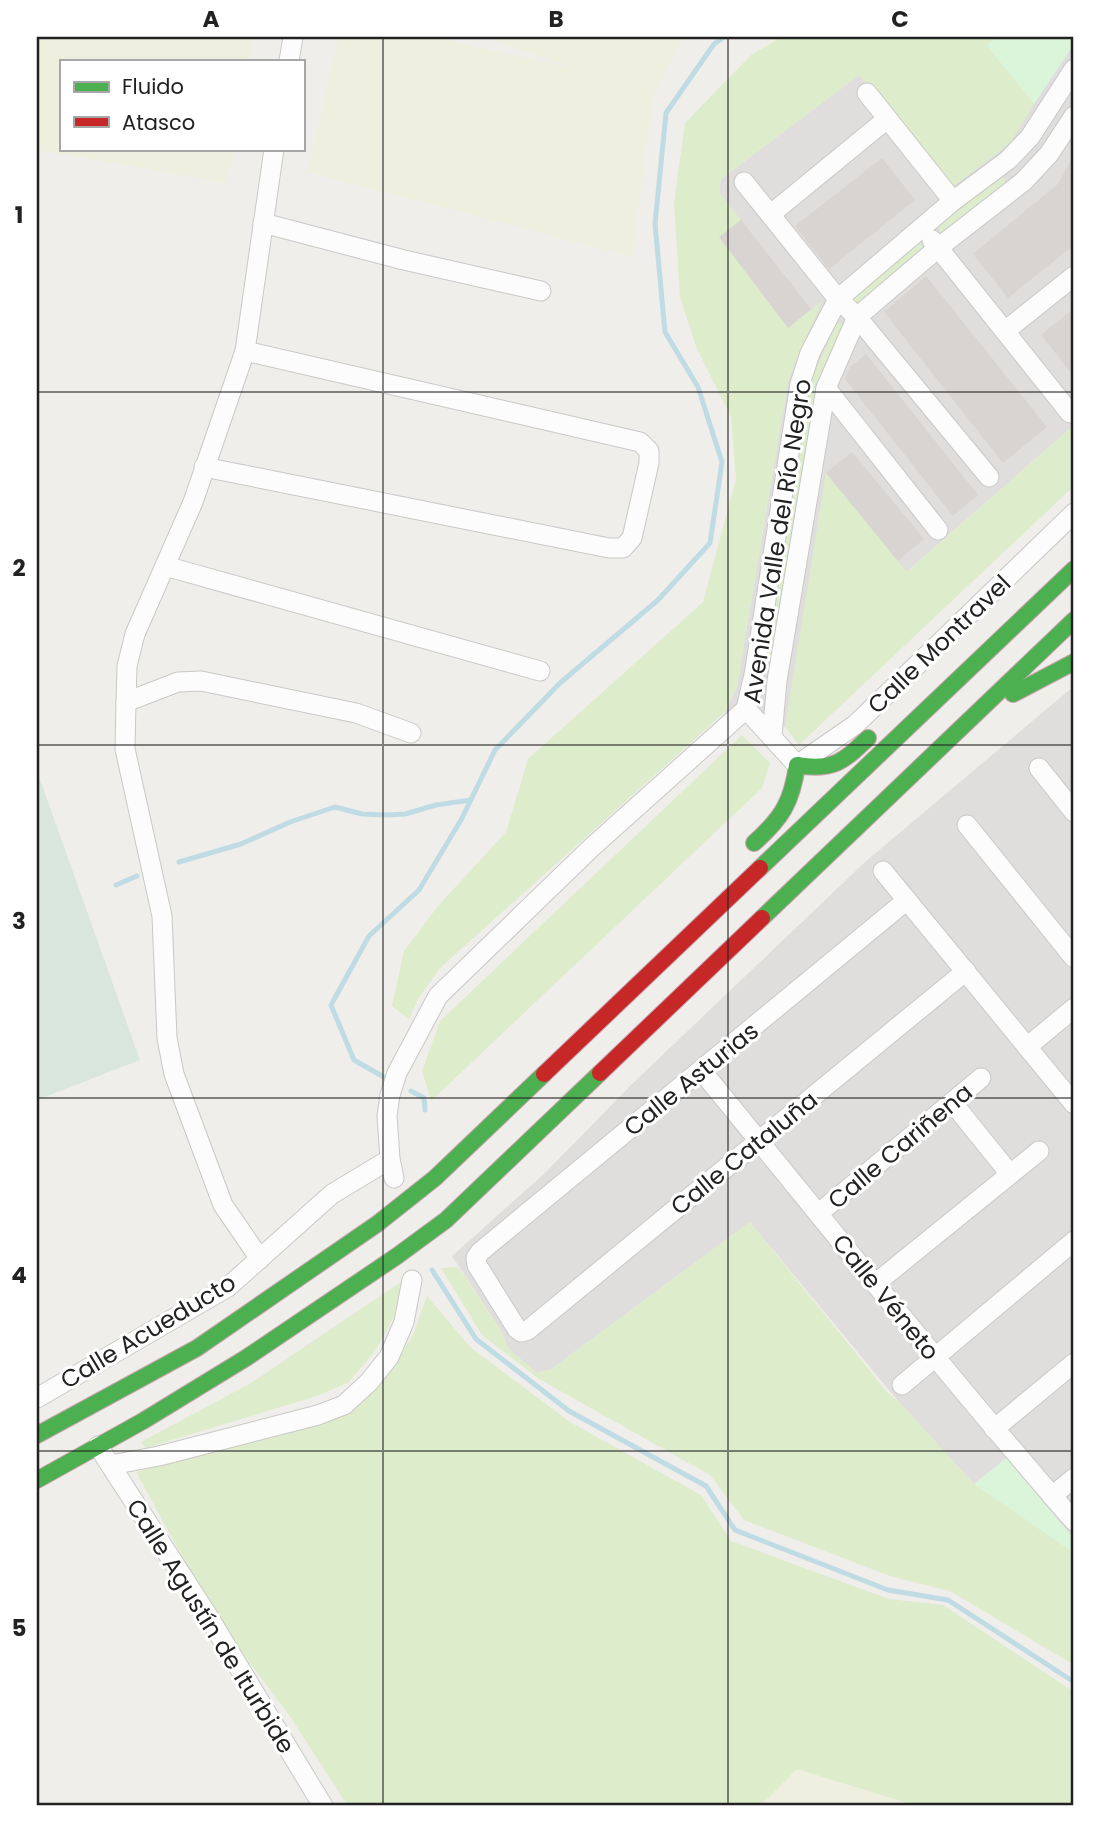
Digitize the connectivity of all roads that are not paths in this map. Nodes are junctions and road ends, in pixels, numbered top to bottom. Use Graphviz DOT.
graph roads {
  1 [pos="293,37"];
  2 [pos="289,60"];
  3 [pos="1074,69"];
  4 [pos="867,93"];
  5 [pos="1048,107"];
  6 [pos="887,119"];
  7 [pos="1074,119"];
  8 [pos="274,150"];
  9 [pos="1008,160"];
  10 [pos="1024,181"];
  11 [pos="744,182"];
  12 [pos="953,201"];
  13 [pos="771,214"];
  14 [pos="263,223"];
  15 [pos="922,228"];
  16 [pos="938,248"];
  17 [pos="1074,276"];
  18 [pos="541,291"];
  19 [pos="838,299"];
  20 [pos="857,317"];
  21 [pos="1005,331"];
  22 [pos="245,351"];
  23 [pos="826,388"];
  24 [pos="1070,413"];
  25 [pos="204,467"];
  26 [pos="989,477"];
  27 [pos="1074,513"];
  28 [pos="937,530"];
  29 [pos="165,566"];
  30 [pos="1074,569"];
  31 [pos="1045,598"];
  32 [pos="1074,620"];
  33 [pos="990,627"];
  34 [pos="1074,662"];
  35 [pos="540,671"];
  36 [pos="754,676"];
  37 [pos="777,681"];
  38 [pos="125,702"];
  39 [pos="984,708"];
  40 [pos="746,709"];
  41 [pos="883,725"];
  42 [pos="411,733"];
  43 [pos="772,736"];
  44 [pos="797,765"];
  45 [pos="1039,768"];
  46 [pos="1074,811"];
  47 [pos="967,825"];
  48 [pos="743,854"];
  49 [pos="883,871"];
  50 [pos="907,900"];
  51 [pos="645,957"];
  52 [pos="1074,958"];
  53 [pos="966,971"];
  54 [pos="1074,1008"];
  55 [pos="608,1011"];
  56 [pos="1027,1047"];
  57 [pos="701,1070"];
  58 [pos="981,1078"];
  59 [pos="952,1102"];
  60 [pos="1074,1104"];
  61 [pos="759,1141"];
  62 [pos="1039,1151"];
  63 [pos="1010,1174"];
  64 [pos="819,1213"];
  65 [pos="1074,1241"];
  66 [pos="260,1259"];
  67 [pos="412,1280"];
  68 [pos="876,1283"];
  69 [pos="522,1332"];
  70 [pos="934,1357"];
  71 [pos="1074,1363"];
  72 [pos="902,1385"];
  73 [pos="37,1398"];
  74 [pos="994,1429"];
  75 [pos="37,1435"];
  76 [pos="98,1446"];
  77 [pos="111,1465"];
  78 [pos="1074,1478"];
  79 [pos="37,1480"];
  80 [pos="1052,1496"];
  81 [pos="1074,1521"];
  82 [pos="323,1806"];
  1 -- 2 [label="street"];
  3 -- 5 [label="street, Avenida Valle del Río Negro"];
  4 -- 6 [label="street"];
  5 -- 7 [label="street"];
  5 -- 9 [label="street, Avenida Valle del Río Negro"];
  6 -- 12 [label="street"];
  6 -- 13 [label="street"];
  7 -- 10 [label="street, Avenida Valle del Río Negro"];
  8 -- 14 [label="street"];
  9 -- 10 [label="street"];
  9 -- 12 [label="street, Avenida Valle del Río Negro"];
  10 -- 16 [label="street, Avenida Valle del Río Negro"];
  11 -- 13 [label="street"];
  12 -- 15 [label="street, Avenida Valle del Río Negro"];
  13 -- 19 [label="street"];
  14 -- 18 [label="street"];
  14 -- 22 [label="street"];
  15 -- 16 [label="street"];
  15 -- 19 [label="street, Avenida Valle del Río Negro"];
  16 -- 20 [label="street, Avenida Valle del Río Negro"];
  16 -- 21 [label="street"];
  17 -- 21 [label="street"];
  19 -- 20 [label="street"];
  19 -- 36 [label="street, Avenida Valle del Río Negro"];
  20 -- 23 [label="street, Avenida Valle del Río Negro"];
  20 -- 26 [label="street"];
  21 -- 24 [label="street"];
  22 -- 25 [label="street"];
  22 -- 25 [label="street"];
  23 -- 28 [label="street"];
  23 -- 37 [label="street, Avenida Valle del Río Negro"];
  25 -- 29 [label="street"];
  27 -- 44 [label="street, Calle Montravel"];
  29 -- 35 [label="street"];
  29 -- 38 [label="street"];
  30 -- 31 [label="highway"];
  31 -- 33 [label="highway"];
  31 -- 55 [label="highway"];
  32 -- 39 [label="highway"];
  34 -- 39 [label="highway"];
  36 -- 37 [label="street"];
  36 -- 40 [label="street, Avenida Valle del Río Negro"];
  37 -- 43 [label="street, Avenida Valle del Río Negro"];
  38 -- 42 [label="street"];
  38 -- 66 [label="street"];
  39 -- 76 [label="highway"];
  40 -- 43 [label="street, Avenida Valle del Río Negro"];
  40 -- 66 [label="street, Calle Acueducto"];
  41 -- 44 [label="highway"];
  43 -- 44 [label="street, Avenida Valle del Río Negro"];
  44 -- 48 [label="highway"];
  45 -- 46 [label="street"];
  47 -- 52 [label="street"];
  49 -- 50 [label="street"];
  50 -- 53 [label="street"];
  50 -- 57 [label="street, Calle Asturias"];
  51 -- 55 [label="highway"];
  53 -- 56 [label="street"];
  53 -- 61 [label="street, Calle Cataluña"];
  54 -- 56 [label="street"];
  55 -- 75 [label="highway"];
  56 -- 60 [label="street"];
  57 -- 61 [label="street, Calle Véneto"];
  57 -- 69 [label="street, Calle Asturias"];
  58 -- 59 [label="street, Calle Cariñena"];
  59 -- 63 [label="street"];
  59 -- 64 [label="street, Calle Cariñena"];
  61 -- 64 [label="street, Calle Véneto"];
  61 -- 69 [label="street, Calle Cataluña"];
  62 -- 63 [label="street"];
  63 -- 68 [label="street"];
  64 -- 68 [label="street, Calle Véneto"];
  65 -- 70 [label="street"];
  66 -- 73 [label="street, Calle Acueducto"];
  67 -- 77 [label="street"];
  68 -- 70 [label="street, Calle Véneto"];
  70 -- 72 [label="street"];
  70 -- 74 [label="street, Calle Véneto"];
  71 -- 74 [label="street"];
  74 -- 80 [label="street, Calle Véneto"];
  76 -- 77 [label="street, Calle Agustín de Iturbide"];
  76 -- 79 [label="highway"];
  77 -- 82 [label="street, Calle Agustín de Iturbide"];
  78 -- 80 [label="street"];
  80 -- 81 [label="street, Calle Véneto"];
}
